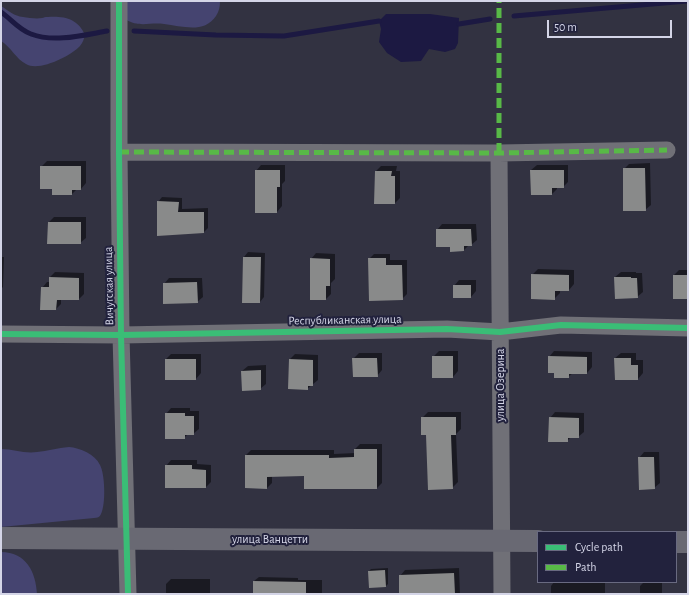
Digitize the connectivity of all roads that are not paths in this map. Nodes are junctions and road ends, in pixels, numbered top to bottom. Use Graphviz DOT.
graph roads {
  1 [pos="119,1"];
  2 [pos="667,150"];
  3 [pos="119,152"];
  4 [pos="499,152"];
  5 [pos="688,328"];
  6 [pos="500,332"];
  7 [pos="1,334"];
  8 [pos="121,335"];
  9 [pos="1,538"];
  10 [pos="127,538"];
  11 [pos="501,541"];
  12 [pos="537,541"];
  13 [pos="677,542"];
  14 [pos="688,542"];
  15 [pos="128,594"];
  16 [pos="502,594"];
  1 -- 3 [label="street, Вичугская улица"];
  2 -- 4 [label="street"];
  3 -- 4 [label="street"];
  3 -- 8 [label="street, Вичугская улица"];
  4 -- 6 [label="street, улица Озерина"];
  5 -- 6 [label="street, Республиканская улица"];
  6 -- 8 [label="street, Республиканская улица"];
  6 -- 11 [label="street, улица Озерина"];
  7 -- 8 [label="street, Республиканская улица"];
  8 -- 10 [label="street, Вичугская улица"];
  9 -- 10 [label="street, улица Ванцетти"];
  10 -- 11 [label="street, улица Ванцетти"];
  10 -- 15 [label="street, Вичугская улица"];
  11 -- 12 [label="street, улица Ванцетти"];
  11 -- 16 [label="street, улица Озерина"];
  13 -- 14 [label="street"];
}
